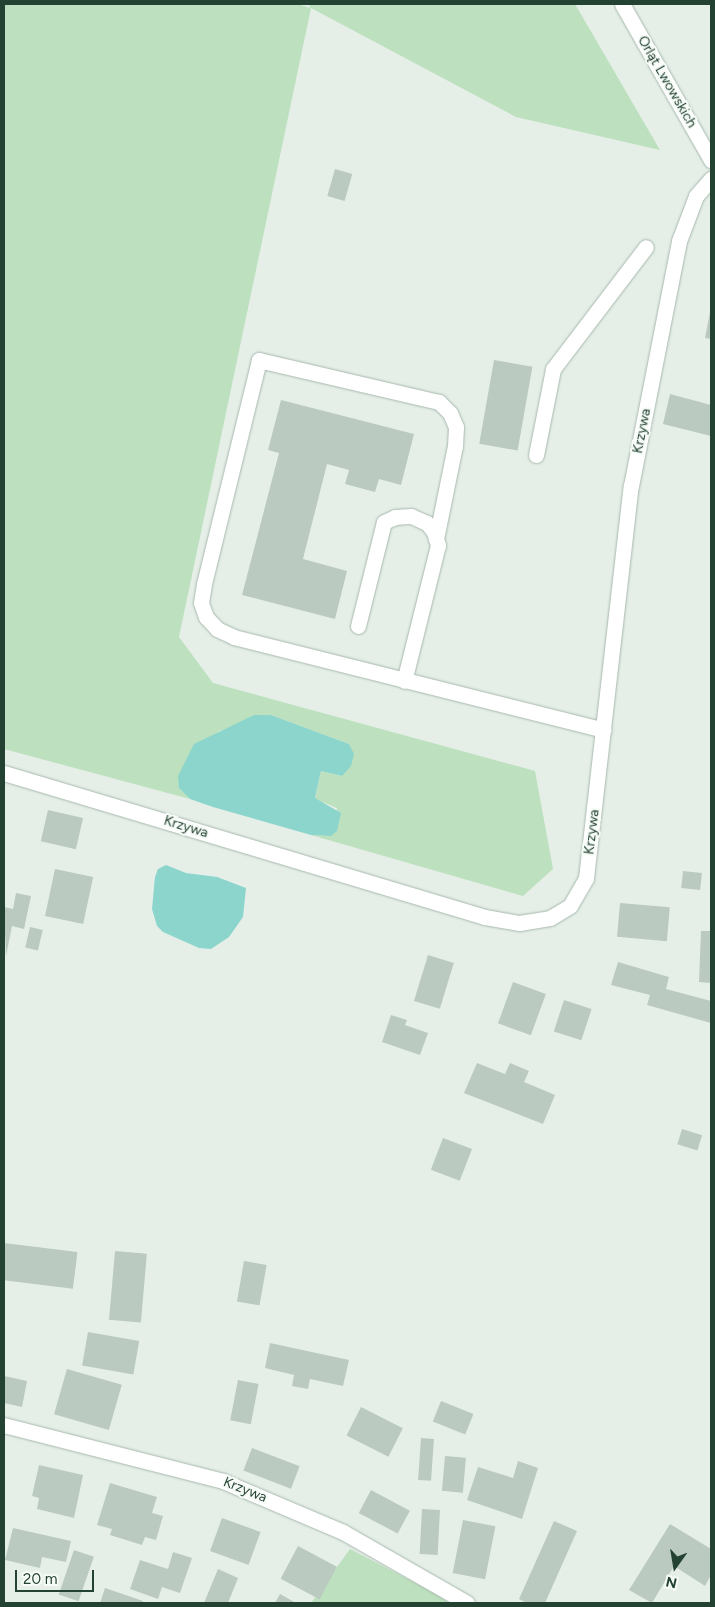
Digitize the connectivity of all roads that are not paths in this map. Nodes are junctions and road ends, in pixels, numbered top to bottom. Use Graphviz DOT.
graph roads {
  1 [pos="622,4"];
  2 [pos="711,160"];
  3 [pos="711,179"];
  4 [pos="646,247"];
  5 [pos="536,455"];
  6 [pos="436,539"];
  7 [pos="358,626"];
  8 [pos="404,682"];
  9 [pos="603,730"];
  10 [pos="4,773"];
  11 [pos="4,1425"];
  12 [pos="467,1603"];
  1 -- 2 [label="street, Orląt Lwowskich"];
  3 -- 9 [label="street, Krzywa"];
  4 -- 5 [label="street"];
  6 -- 7 [label="street"];
  6 -- 8 [label="street"];
  6 -- 8 [label="street"];
  8 -- 9 [label="street"];
  9 -- 10 [label="street, Krzywa"];
  11 -- 12 [label="street, Krzywa"];
}
